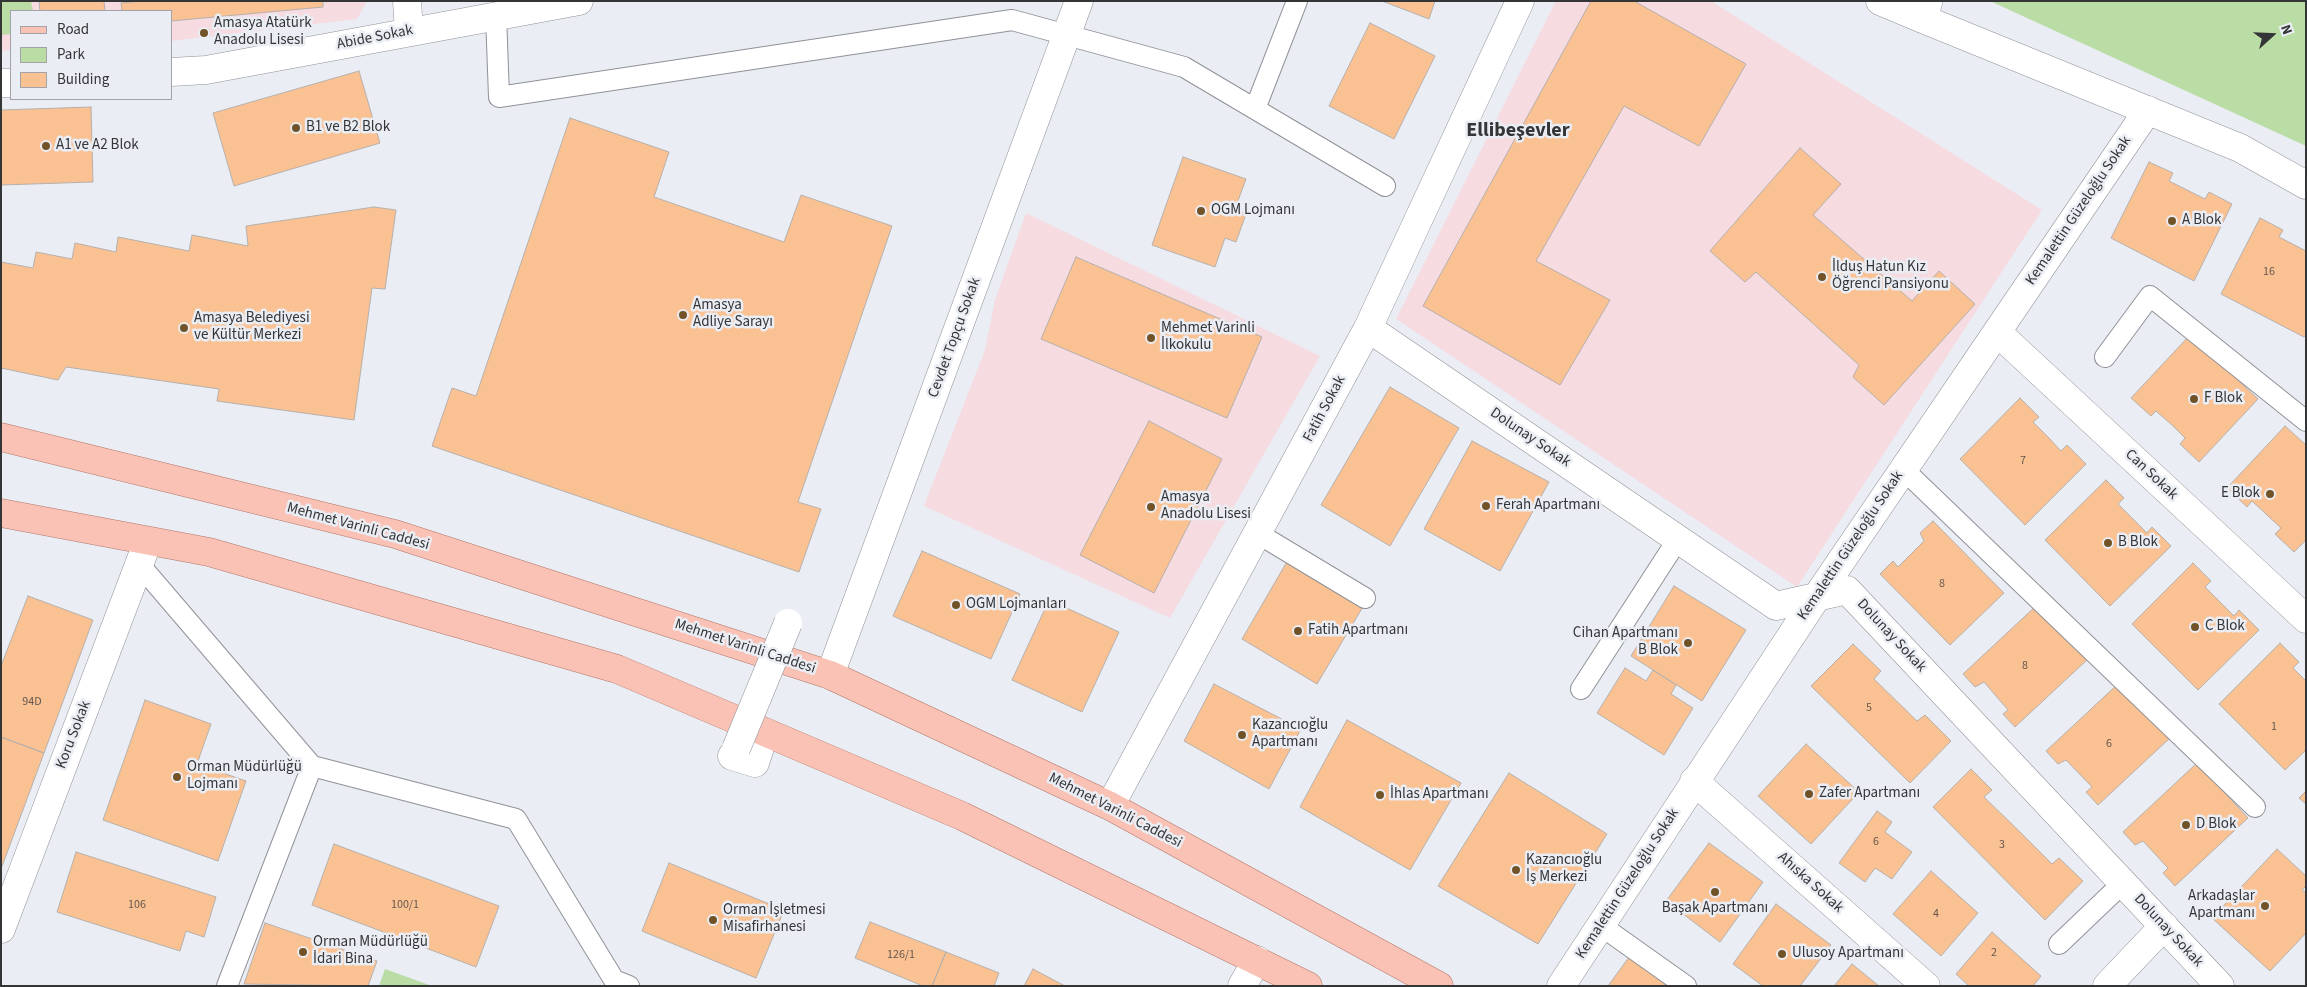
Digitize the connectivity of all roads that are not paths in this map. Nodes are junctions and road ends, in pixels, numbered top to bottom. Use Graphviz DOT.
graph roads {
  1 [pos="407,1"];
  2 [pos="578,1"];
  3 [pos="1080,1"];
  4 [pos="1297,1"];
  5 [pos="1520,1"];
  6 [pos="1880,1"];
  7 [pos="1926,10"];
  8 [pos="496,15"];
  9 [pos="409,32"];
  10 [pos="1068,34"];
  11 [pos="172,72"];
  12 [pos="1254,109"];
  13 [pos="2148,110"];
  14 [pos="2306,185"];
  15 [pos="1385,186"];
  16 [pos="1368,328"];
  17 [pos="1997,332"];
  18 [pos="2105,357"];
  19 [pos="2306,421"];
  20 [pos="1,437"];
  21 [pos="1903,469"];
  22 [pos="1,513"];
  23 [pos="1257,533"];
  24 [pos="1678,539"];
  25 [pos="144,552"];
  26 [pos="1365,598"];
  27 [pos="1816,598"];
  28 [pos="2306,619"];
  29 [pos="788,623"];
  30 [pos="830,675"];
  31 [pos="1581,688"];
  32 [pos="765,732"];
  33 [pos="312,766"];
  34 [pos="1694,781"];
  35 [pos="1110,806"];
  36 [pos="2255,807"];
  37 [pos="2123,883"];
  38 [pos="1600,925"];
  39 [pos="2164,926"];
  40 [pos="1,929"];
  41 [pos="2059,944"];
  42 [pos="1257,960"];
  43 [pos="227,986"];
  44 [pos="628,986"];
  45 [pos="1242,986"];
  46 [pos="1308,986"];
  47 [pos="1439,986"];
  48 [pos="1561,986"];
  49 [pos="1686,986"];
  50 [pos="1926,986"];
  51 [pos="2107,986"];
  52 [pos="2220,986"];
  1 -- 9 [label="street"];
  2 -- 8 [label="street, Abide Sokak"];
  3 -- 10 [label="street, Cevdet Topçu Sokak"];
  4 -- 12 [label="lane"];
  5 -- 16 [label="street, Fatih Sokak"];
  6 -- 7 [label="street"];
  7 -- 13 [label="street"];
  8 -- 9 [label="street, Abide Sokak"];
  8 -- 10 [label="lane"];
  9 -- 11 [label="street, Abide Sokak"];
  10 -- 12 [label="lane"];
  10 -- 30 [label="street, Cevdet Topçu Sokak"];
  12 -- 15 [label="lane"];
  13 -- 14 [label="street"];
  13 -- 17 [label="street, Kemalettin Güzeloğlu Sokak"];
  16 -- 23 [label="street, Fatih Sokak"];
  16 -- 24 [label="street, Dolunay Sokak"];
  17 -- 21 [label="street, Kemalettin Güzeloğlu Sokak"];
  17 -- 28 [label="street, Can Sokak"];
  18 -- 19 [label="lane"];
  20 -- 30 [label="main road, Mehmet Varinli Caddesi"];
  21 -- 27 [label="street, Kemalettin Güzeloğlu Sokak"];
  21 -- 36 [label="lane"];
  22 -- 25 [label="main road"];
  23 -- 26 [label="lane"];
  23 -- 35 [label="street, Fatih Sokak"];
  24 -- 27 [label="street, Dolunay Sokak"];
  24 -- 31 [label="lane"];
  25 -- 32 [label="main road"];
  25 -- 33 [label="lane"];
  25 -- 40 [label="street, Koru Sokak"];
  27 -- 34 [label="street, Kemalettin Güzeloğlu Sokak"];
  27 -- 37 [label="street, Dolunay Sokak"];
  29 -- 32 [label="street, bridge"];
  30 -- 35 [label="main road, Mehmet Varinli Caddesi"];
  32 -- 42 [label="main road"];
  33 -- 43 [label="lane"];
  33 -- 44 [label="lane"];
  34 -- 38 [label="street, Kemalettin Güzeloğlu Sokak"];
  34 -- 50 [label="street, Ahıska Sokak"];
  35 -- 47 [label="main road, Mehmet Varinli Caddesi"];
  37 -- 39 [label="street, Dolunay Sokak"];
  37 -- 41 [label="lane"];
  38 -- 48 [label="street, Kemalettin Güzeloğlu Sokak"];
  38 -- 49 [label="lane"];
  39 -- 51 [label="street"];
  39 -- 52 [label="street, Dolunay Sokak"];
  42 -- 45 [label="street"];
  42 -- 46 [label="main road"];
}
